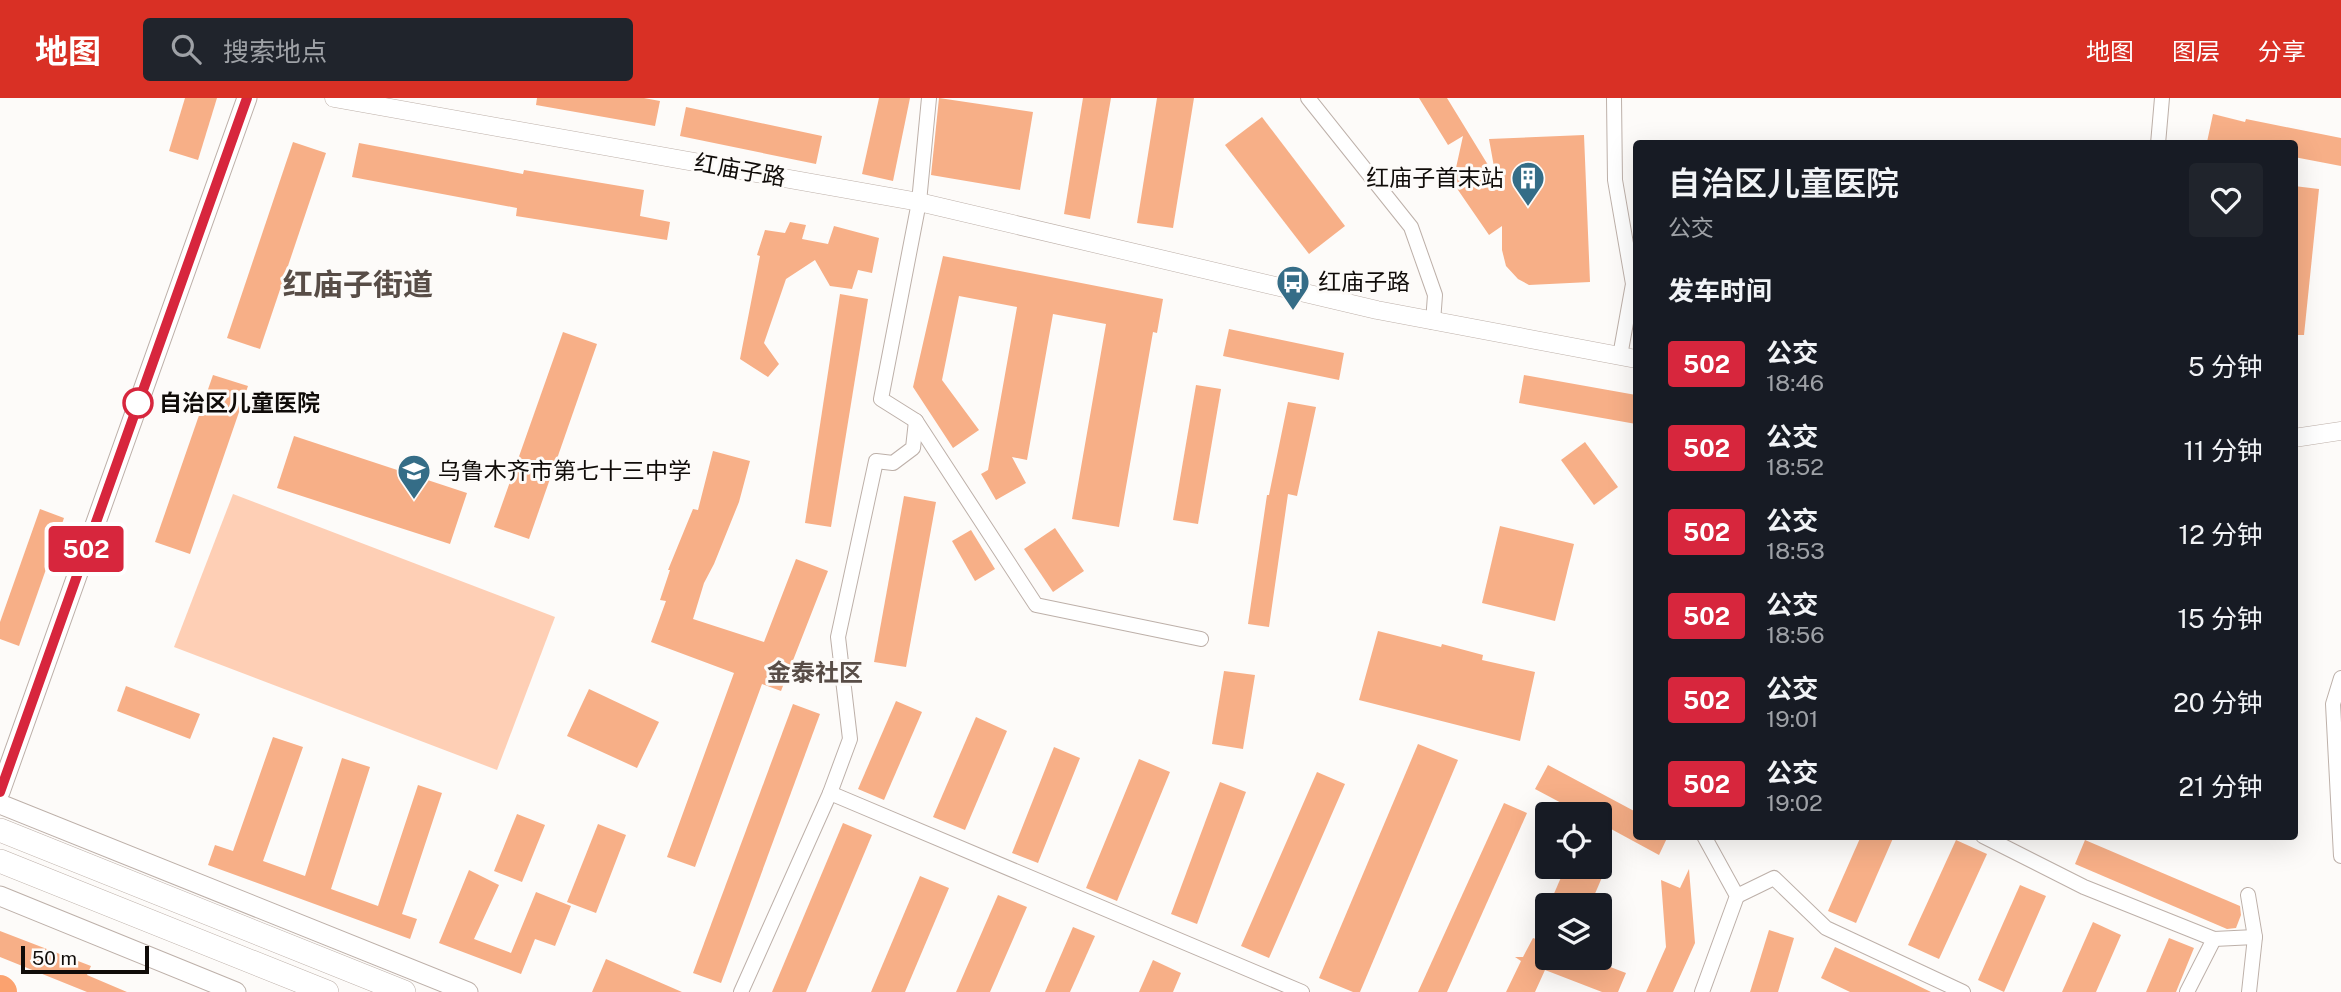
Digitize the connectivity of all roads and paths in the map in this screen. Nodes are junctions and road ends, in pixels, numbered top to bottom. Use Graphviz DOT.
graph roads {
  1 [pos="247,98"];
  2 [pos="334,98"];
  3 [pos="929,98"];
  4 [pos="1308,98"];
  5 [pos="1614,98"];
  6 [pos="2162,98"];
  7 [pos="2158,140"];
  8 [pos="919,202"];
  9 [pos="1433,322"];
  10 [pos="1628,358"];
  11 [pos="916,421"];
  12 [pos="2341,431"];
  13 [pos="2298,437"];
  14 [pos="1201,639"];
  15 [pos="2341,678"];
  16 [pos="2337,709"];
  17 [pos="0,792"];
  18 [pos="830,793"];
  19 [pos="0,804"];
  20 [pos="0,830"];
  21 [pos="1706,840"];
  22 [pos="1991,840"];
  23 [pos="2341,856"];
  24 [pos="0,861"];
  25 [pos="2248,895"];
  26 [pos="1737,896"];
  27 [pos="0,897"];
  28 [pos="2255,937"];
  29 [pos="2214,939"];
  30 [pos="236,992"];
  31 [pos="327,992"];
  32 [pos="404,992"];
  33 [pos="468,992"];
  34 [pos="741,992"];
  35 [pos="1302,992"];
  36 [pos="1702,992"];
  37 [pos="1963,992"];
  38 [pos="2187,992"];
  39 [pos="2249,992"];
  1 -- 17 [label="main road"];
  2 -- 8 [label="street, 红庙子路"];
  3 -- 8 [label="street"];
  4 -- 9 [label="street"];
  5 -- 10 [label="street"];
  6 -- 7 [label="street"];
  8 -- 9 [label="street, 红庙子路"];
  8 -- 11 [label="street"];
  9 -- 10 [label="street, 红庙子路"];
  11 -- 14 [label="street"];
  11 -- 18 [label="street"];
  12 -- 13 [label="street"];
  15 -- 16 [label="street"];
  16 -- 23 [label="street"];
  18 -- 34 [label="street"];
  18 -- 35 [label="street"];
  19 -- 33 [label="main road"];
  20 -- 32 [label="highway"];
  21 -- 26 [label="street"];
  22 -- 29 [label="street"];
  24 -- 31 [label="highway"];
  25 -- 28 [label="street"];
  26 -- 36 [label="street"];
  26 -- 37 [label="street"];
  27 -- 30 [label="main road"];
  28 -- 29 [label="street"];
  28 -- 39 [label="street"];
  29 -- 38 [label="street"];
}
